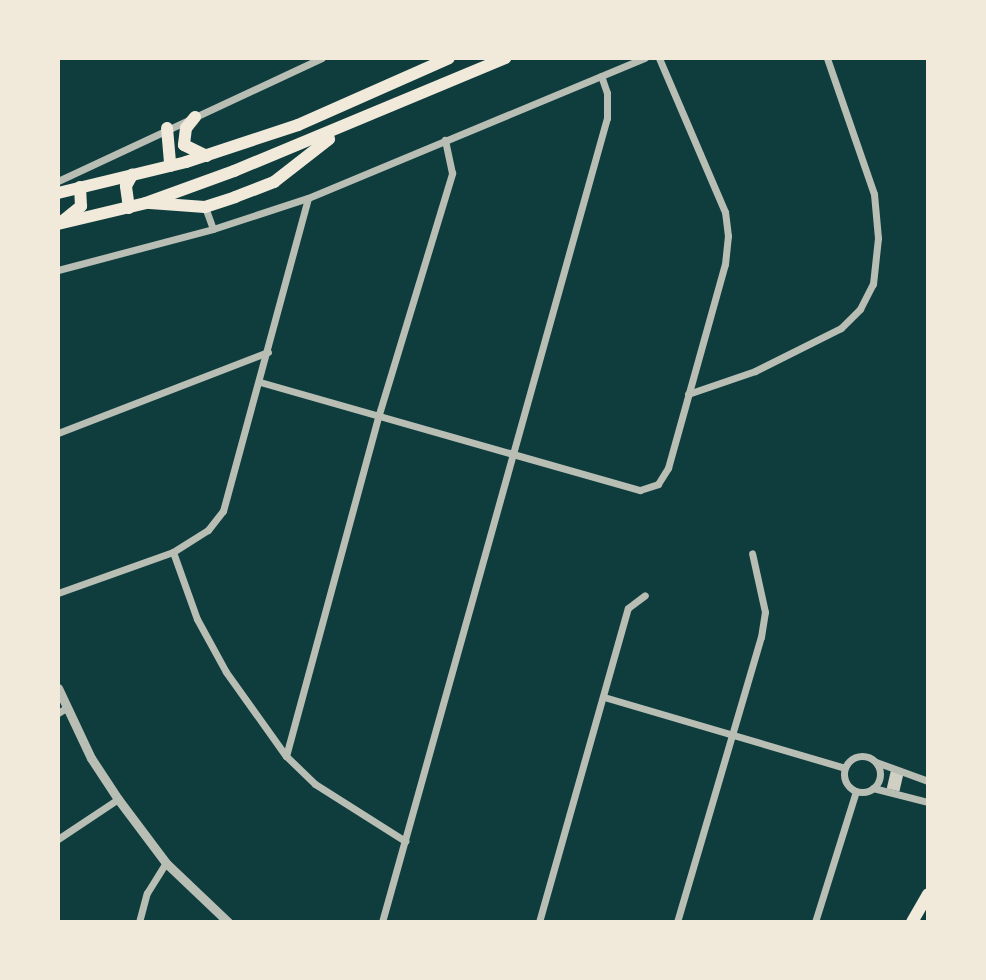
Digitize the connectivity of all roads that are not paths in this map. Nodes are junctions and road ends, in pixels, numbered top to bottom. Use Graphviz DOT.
graph roads {
  1 [pos="322,58"];
  2 [pos="449,58"];
  3 [pos="505,58"];
  4 [pos="645,58"];
  5 [pos="659,58"];
  6 [pos="827,58"];
  7 [pos="601,76"];
  8 [pos="195,117"];
  9 [pos="167,128"];
  10 [pos="341,130"];
  11 [pos="444,140"];
  12 [pos="207,156"];
  13 [pos="170,166"];
  14 [pos="132,175"];
  15 [pos="58,181"];
  16 [pos="80,187"];
  17 [pos="58,194"];
  18 [pos="308,198"];
  19 [pos="146,203"];
  20 [pos="205,207"];
  21 [pos="129,208"];
  22 [pos="239,208"];
  23 [pos="58,224"];
  24 [pos="213,229"];
  25 [pos="58,270"];
  26 [pos="268,352"];
  27 [pos="260,382"];
  28 [pos="688,394"];
  29 [pos="379,414"];
  30 [pos="58,433"];
  31 [pos="516,455"];
  32 [pos="173,552"];
  33 [pos="752,553"];
  34 [pos="58,593"];
  35 [pos="645,595"];
  36 [pos="58,688"];
  37 [pos="604,697"];
  38 [pos="62,710"];
  39 [pos="731,734"];
  40 [pos="286,756"];
  41 [pos="875,762"];
  42 [pos="845,768"];
  43 [pos="928,781"];
  44 [pos="873,788"];
  45 [pos="856,791"];
  46 [pos="118,799"];
  47 [pos="928,802"];
  48 [pos="58,839"];
  49 [pos="405,841"];
  50 [pos="166,863"];
  51 [pos="928,894"];
  52 [pos="924,909"];
  53 [pos="139,922"];
  54 [pos="228,922"];
  55 [pos="382,922"];
  56 [pos="539,922"];
  57 [pos="677,922"];
  58 [pos="815,922"];
  59 [pos="912,922"];
  1 -- 8 [label="street"];
  2 -- 12 [label="main road"];
  3 -- 10 [label="main road"];
  4 -- 7 [label="street"];
  5 -- 28 [label="street"];
  6 -- 28 [label="street"];
  7 -- 11 [label="street"];
  7 -- 31 [label="street"];
  8 -- 9 [label="street"];
  8 -- 12 [label="main road"];
  9 -- 13 [label="main road"];
  9 -- 15 [label="street"];
  10 -- 19 [label="main road"];
  10 -- 22 [label="main road"];
  11 -- 18 [label="street"];
  11 -- 29 [label="street"];
  12 -- 13 [label="main road"];
  13 -- 14 [label="main road"];
  14 -- 16 [label="main road"];
  14 -- 21 [label="main road"];
  16 -- 17 [label="main road"];
  16 -- 23 [label="main road"];
  18 -- 22 [label="street"];
  18 -- 26 [label="street"];
  19 -- 20 [label="main road"];
  19 -- 21 [label="main road"];
  20 -- 22 [label="main road"];
  20 -- 24 [label="street"];
  21 -- 23 [label="main road"];
  22 -- 24 [label="street"];
  24 -- 25 [label="street"];
  26 -- 27 [label="street"];
  26 -- 30 [label="street"];
  27 -- 29 [label="street"];
  27 -- 32 [label="street"];
  28 -- 31 [label="street"];
  29 -- 31 [label="street"];
  29 -- 40 [label="street"];
  31 -- 49 [label="street"];
  32 -- 34 [label="street"];
  32 -- 40 [label="street"];
  33 -- 39 [label="street"];
  35 -- 37 [label="street"];
  36 -- 38 [label="street"];
  37 -- 39 [label="street"];
  37 -- 56 [label="street"];
  38 -- 46 [label="street"];
  39 -- 42 [label="street"];
  39 -- 57 [label="street"];
  40 -- 49 [label="street"];
  41 -- 42 [label="street"];
  41 -- 43 [label="street"];
  41 -- 44 [label="street"];
  42 -- 45 [label="street"];
  44 -- 45 [label="street"];
  44 -- 47 [label="street"];
  45 -- 58 [label="street"];
  46 -- 48 [label="street"];
  46 -- 50 [label="street"];
  49 -- 55 [label="street"];
  50 -- 53 [label="street"];
  50 -- 54 [label="street"];
  51 -- 52 [label="main road"];
  52 -- 59 [label="main road"];
}
